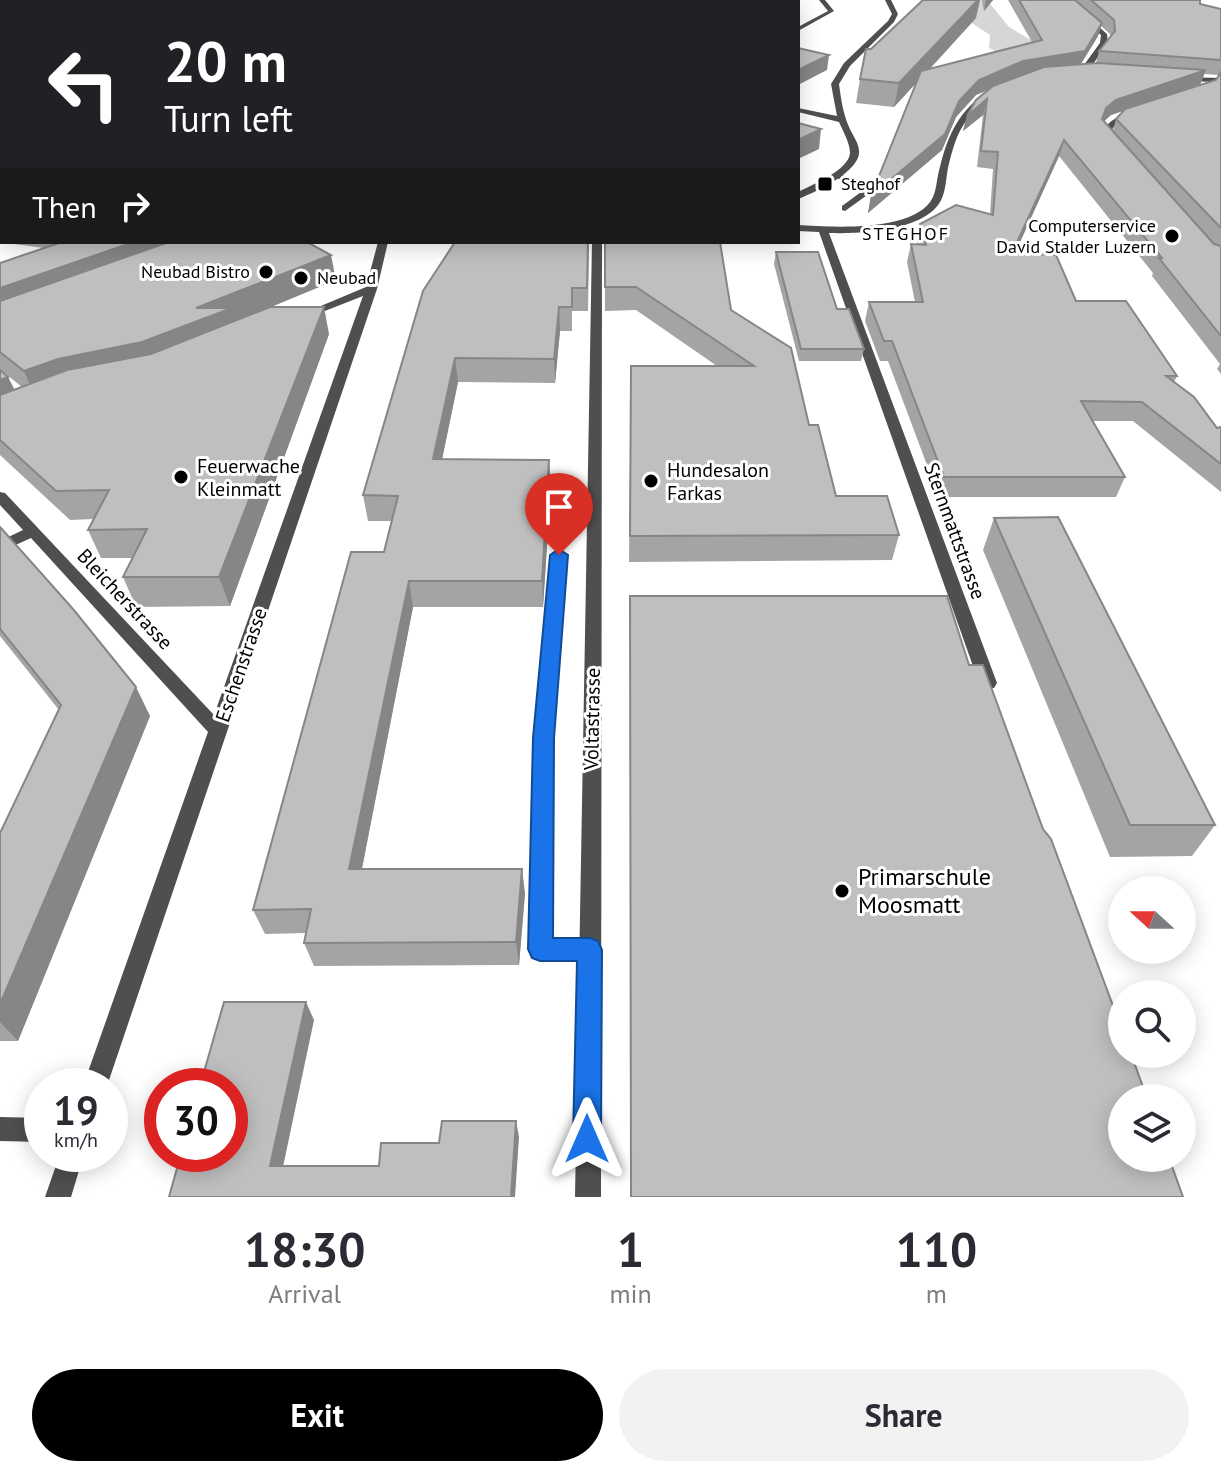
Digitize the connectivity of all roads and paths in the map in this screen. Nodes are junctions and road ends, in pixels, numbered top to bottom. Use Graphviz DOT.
graph roads {
  1 [pos="822,0"];
  2 [pos="888,0"];
  3 [pos="1064,0"];
  4 [pos="800,28"];
  5 [pos="1098,69"];
  6 [pos="1170,77"];
  7 [pos="1221,80"];
  8 [pos="998,91"];
  9 [pos="800,110"];
  10 [pos="1146,110"];
  11 [pos="843,120"];
  12 [pos="1118,155"];
  13 [pos="839,176"];
  14 [pos="800,195"];
  15 [pos="845,208"];
  16 [pos="800,228"];
  17 [pos="823,230"];
  18 [pos="382,244"];
  19 [pos="597,244"];
  20 [pos="371,289"];
  21 [pos="285,324"];
  22 [pos="0,496"];
  23 [pos="33,531"];
  24 [pos="0,547"];
  25 [pos="559,555"];
  26 [pos="994,700"];
  27 [pos="218,731"];
  28 [pos="590,950"];
  29 [pos="101,1068"];
  30 [pos="0,1129"];
  31 [pos="24,1130"];
  32 [pos="66,1172"];
  33 [pos="58,1197"];
  34 [pos="588,1197"];
  1 -- 4 [label="lane"];
  2 -- 11 [label="street"];
  3 -- 5 [label="street"];
  6 -- 7 [label="street"];
  8 -- 17 [label="street"];
  9 -- 11 [label="street"];
  10 -- 12 [label="street"];
  11 -- 13 [label="street"];
  13 -- 14 [label="street"];
  13 -- 15 [label="lane"];
  16 -- 17 [label="street"];
  17 -- 26 [label="street, Sternmattstrasse"];
  18 -- 20 [label="street, Eschenstrasse"];
  19 -- 28 [label="street, Voltastrasse"];
  20 -- 21 [label="street"];
  20 -- 27 [label="street, Eschenstrasse"];
  22 -- 23 [label="street, Bleicherstrasse"];
  23 -- 24 [label="street"];
  23 -- 27 [label="street, Bleicherstrasse"];
  25 -- 28 [label="lane"];
  27 -- 29 [label="street, Eschenstrasse"];
  28 -- 34 [label="street, Voltastrasse"];
  30 -- 31 [label="street"];
  32 -- 33 [label="street"];
}
